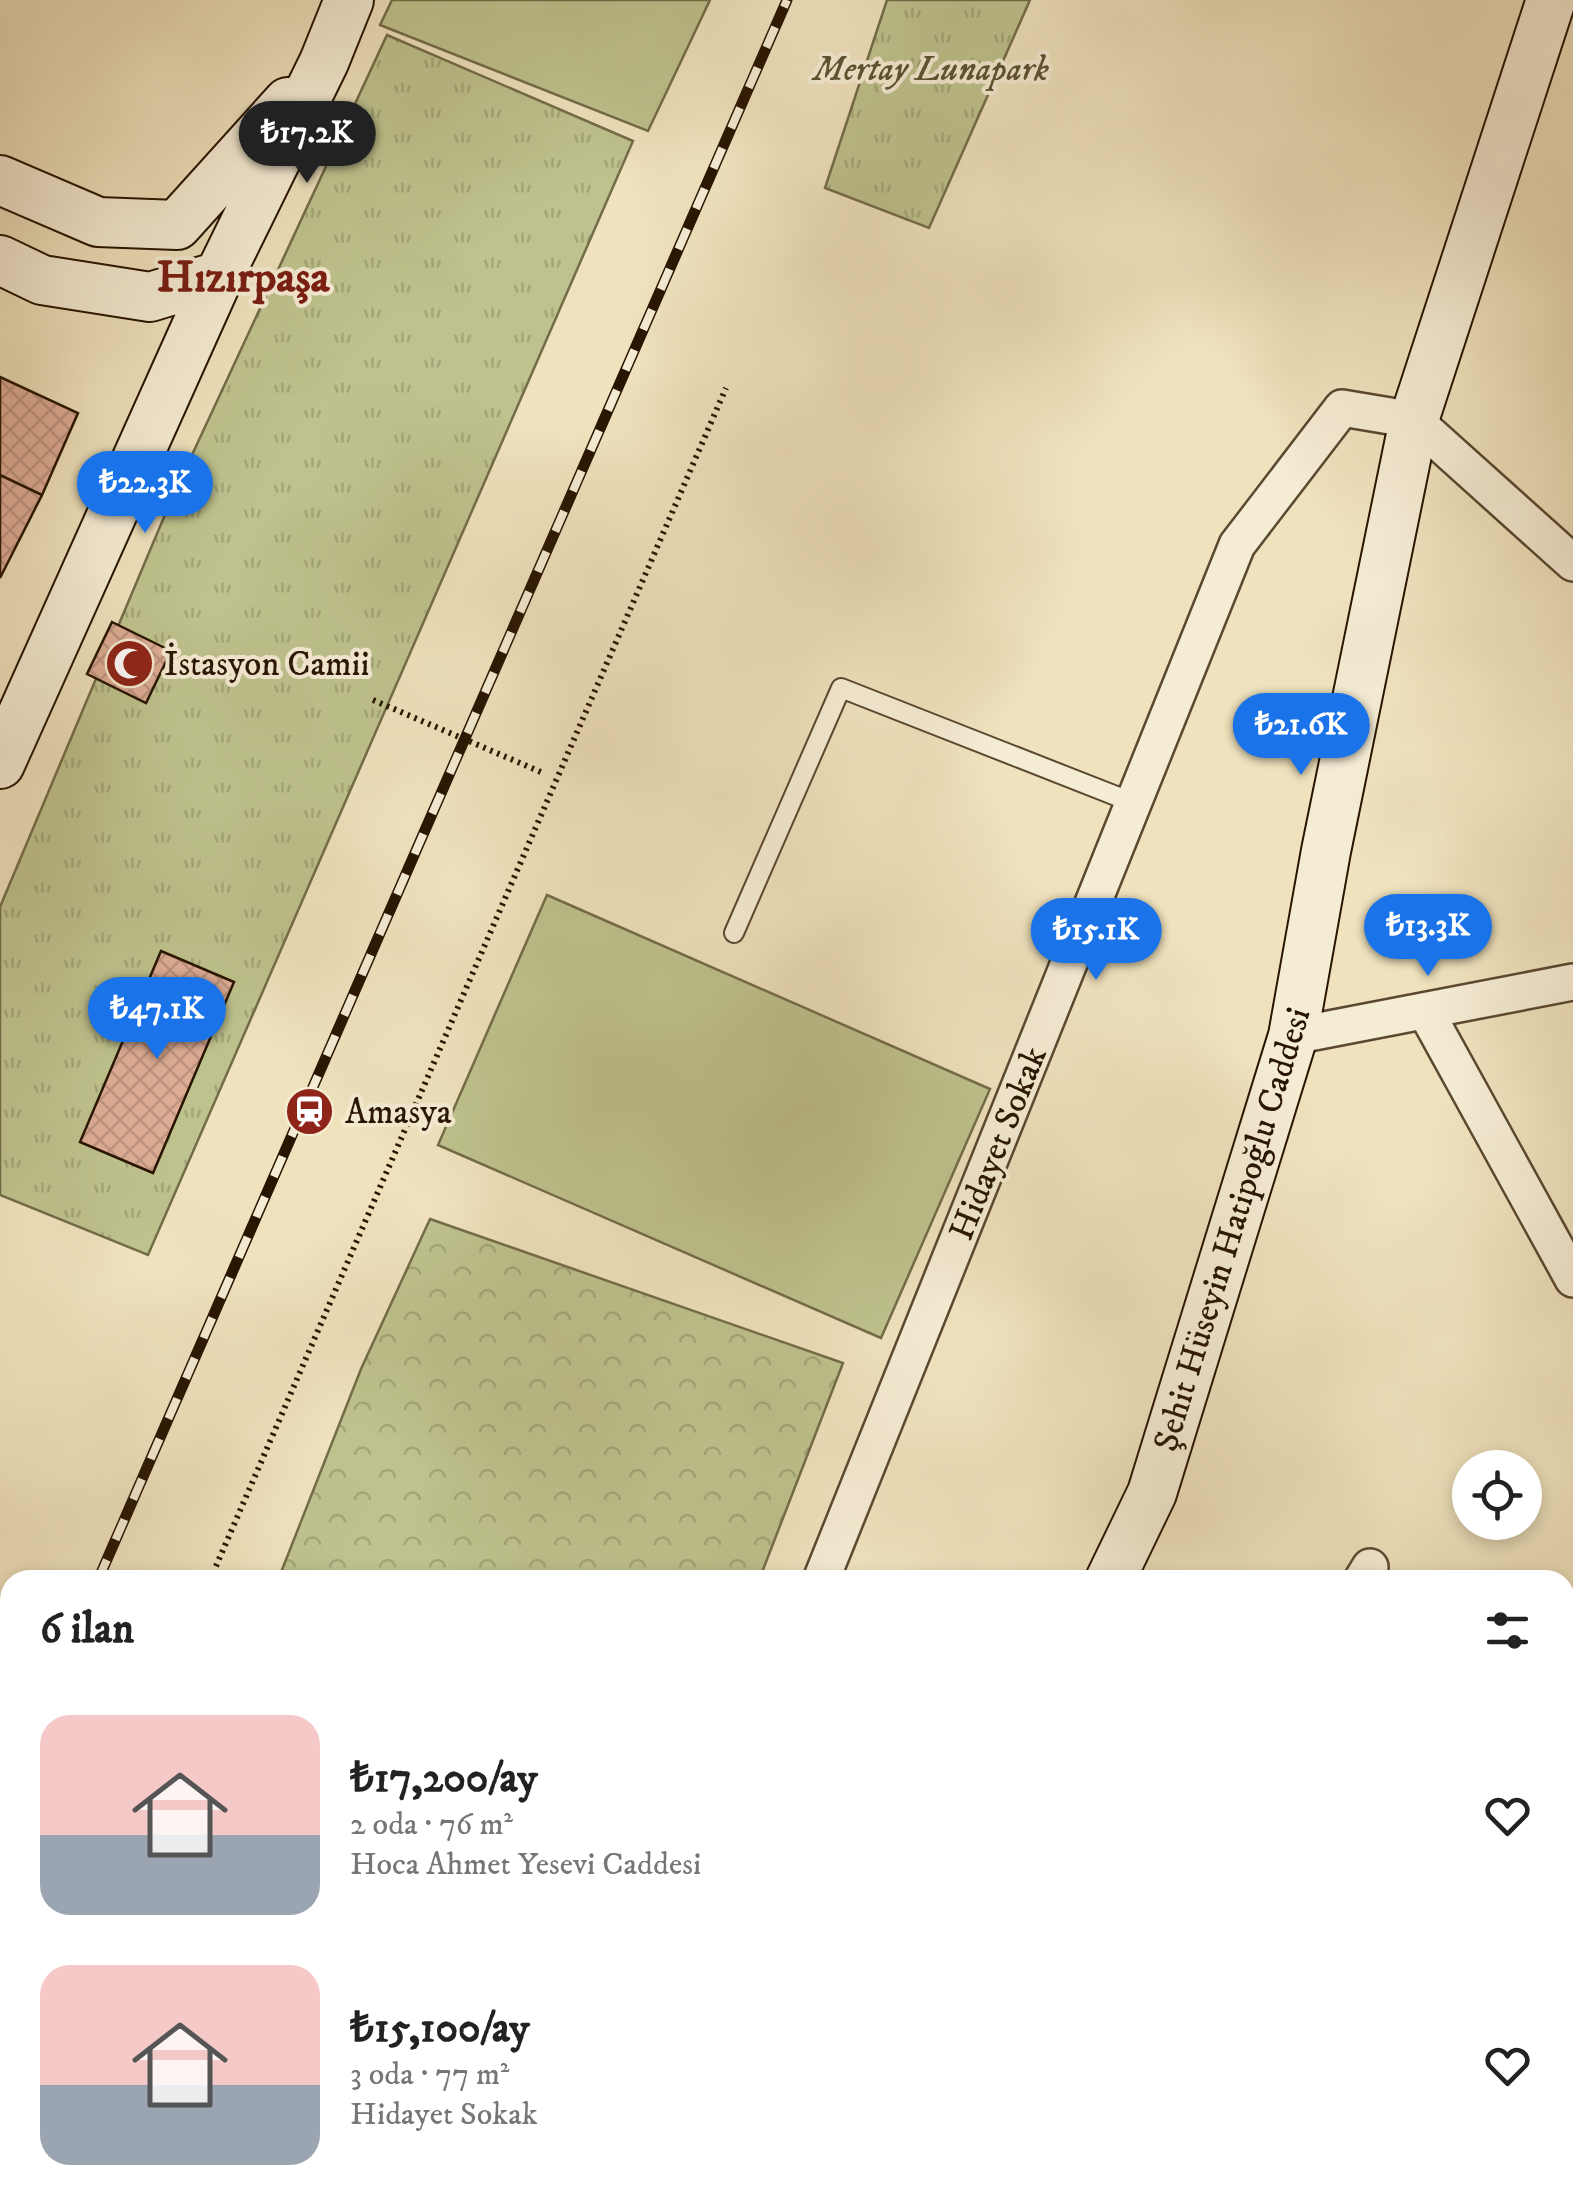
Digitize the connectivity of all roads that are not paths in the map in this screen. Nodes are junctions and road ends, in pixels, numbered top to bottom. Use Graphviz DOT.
graph roads {
  1 [pos="349,0"];
  2 [pos="1551,0"];
  3 [pos="324,62"];
  4 [pos="0,180"];
  5 [pos="0,260"];
  6 [pos="219,276"];
  7 [pos="1414,420"];
  8 [pos="1566,542"];
  9 [pos="0,764"];
  10 [pos="1134,803"];
  11 [pos="734,933"];
  12 [pos="1573,982"];
  13 [pos="1426,1012"];
  14 [pos="1293,1036"];
  15 [pos="1573,1279"];
  16 [pos="825,1570"];
  17 [pos="1115,1570"];
  1 -- 3 [label="street"];
  2 -- 7 [label="street, Şehit Hüseyin Hatipoğlu Caddesi"];
  3 -- 4 [label="street"];
  3 -- 6 [label="street"];
  5 -- 6 [label="street"];
  6 -- 9 [label="street"];
  7 -- 8 [label="street"];
  7 -- 10 [label="street, Hidayet Sokak"];
  7 -- 14 [label="street, Şehit Hüseyin Hatipoğlu Caddesi"];
  10 -- 11 [label="lane"];
  10 -- 16 [label="street, Hidayet Sokak"];
  12 -- 13 [label="street"];
  13 -- 14 [label="street"];
  13 -- 15 [label="street"];
  14 -- 17 [label="street, Şehit Hüseyin Hatipoğlu Caddesi"];
}
